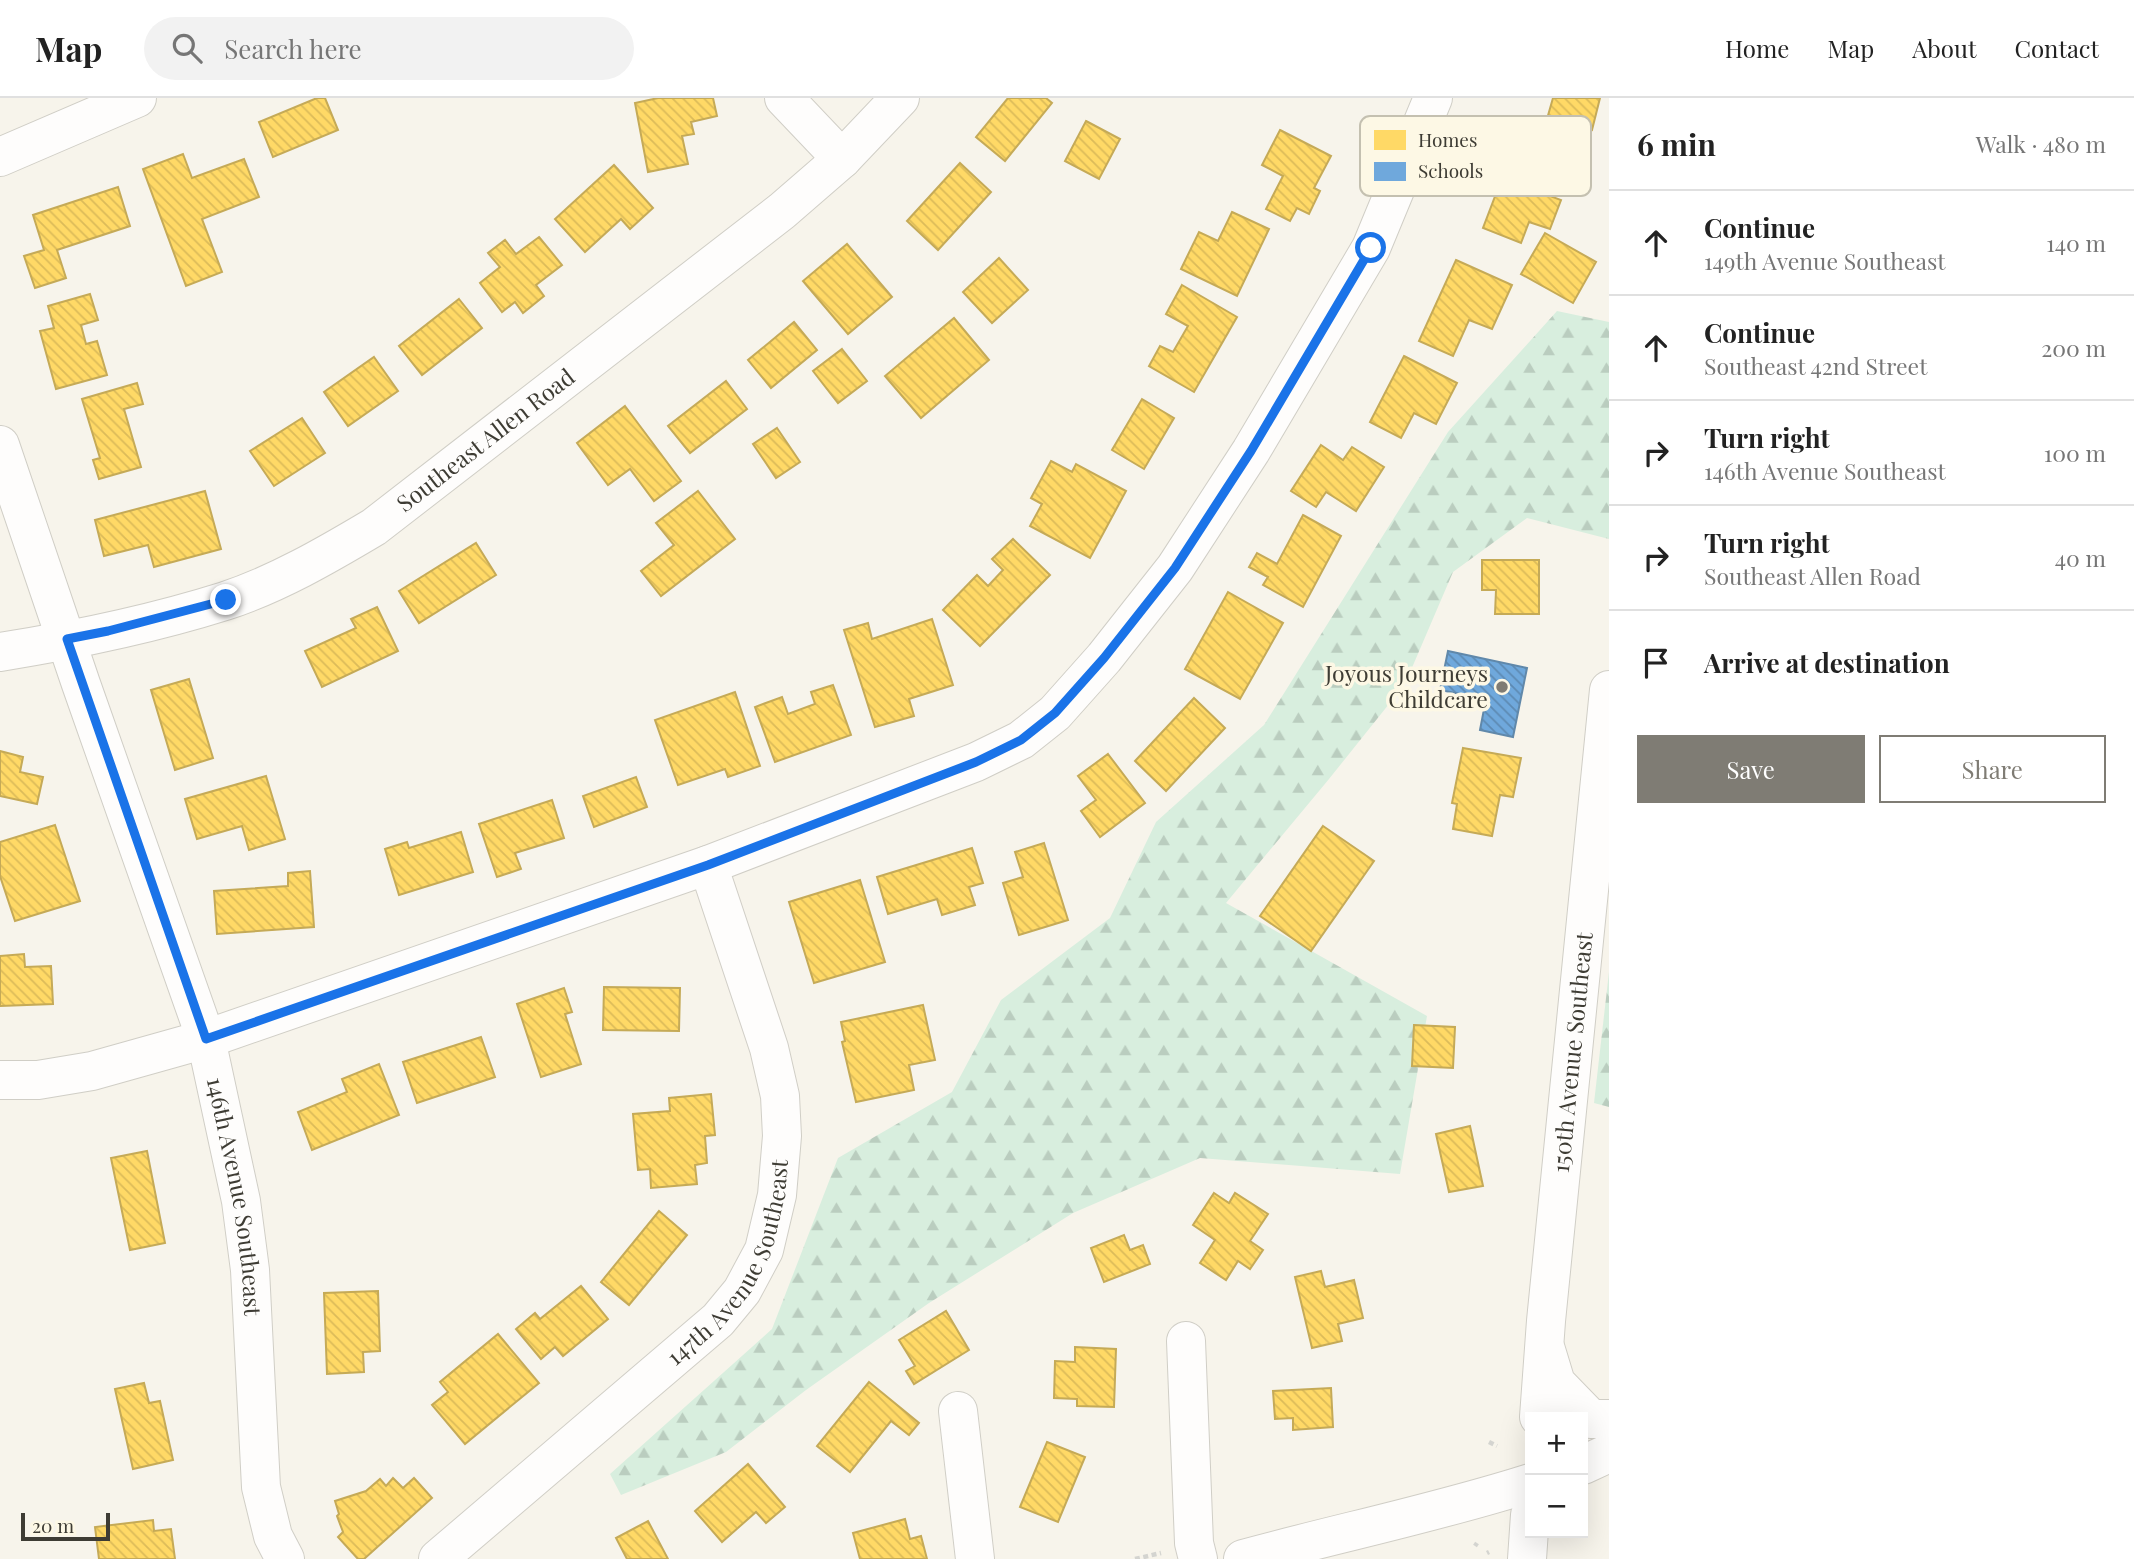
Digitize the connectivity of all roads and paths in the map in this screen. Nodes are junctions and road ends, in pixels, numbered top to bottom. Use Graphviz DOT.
graph roads {
  1 [pos="138,98"];
  2 [pos="784,98"];
  3 [pos="900,98"];
  4 [pos="1433,98"];
  5 [pos="1426,116"];
  6 [pos="0,157"];
  7 [pos="842,159"];
  8 [pos="1392,196"];
  9 [pos="0,445"];
  10 [pos="61,623"];
  11 [pos="0,652"];
  12 [pos="1609,690"];
  13 [pos="708,865"];
  14 [pos="206,1039"];
  15 [pos="0,1080"];
  16 [pos="1186,1341"];
  17 [pos="1544,1345"];
  18 [pos="958,1411"];
  19 [pos="1539,1412"];
  20 [pos="1609,1419"];
  21 [pos="1489,1443"];
  22 [pos="1497,1446"];
  23 [pos="1609,1453"];
  24 [pos="1588,1463"];
  25 [pos="1525,1485"];
  26 [pos="1528,1538"];
  27 [pos="1160,1553"];
  28 [pos="285,1559"];
  29 [pos="438,1559"];
  30 [pos="975,1559"];
  31 [pos="1135,1559"];
  32 [pos="1198,1559"];
  33 [pos="1243,1559"];
  34 [pos="1527,1559"];
  1 -- 6 [label="street"];
  2 -- 7 [label="street"];
  3 -- 7 [label="street, Southeast Allen Road"];
  4 -- 5 [label="street"];
  7 -- 10 [label="street, Southeast Allen Road"];
  8 -- 13 [label="street"];
  9 -- 10 [label="street, 146th Avenue Southeast"];
  10 -- 11 [label="street, Southeast Allen Road"];
  10 -- 14 [label="street, 146th Avenue Southeast"];
  12 -- 17 [label="street, 150th Avenue Southeast"];
  13 -- 14 [label="street"];
  13 -- 29 [label="street, 147th Avenue Southeast"];
  14 -- 15 [label="street"];
  14 -- 28 [label="street, 146th Avenue Southeast"];
  16 -- 32 [label="street"];
  17 -- 19 [label="street, 150th Avenue Southeast"];
  17 -- 20 [label="street"];
  18 -- 30 [label="street"];
  21 -- 22 [label="path"];
  23 -- 24 [label="street"];
  25 -- 33 [label="street"];
  26 -- 34 [label="street"];
  27 -- 31 [label="path"];
}
